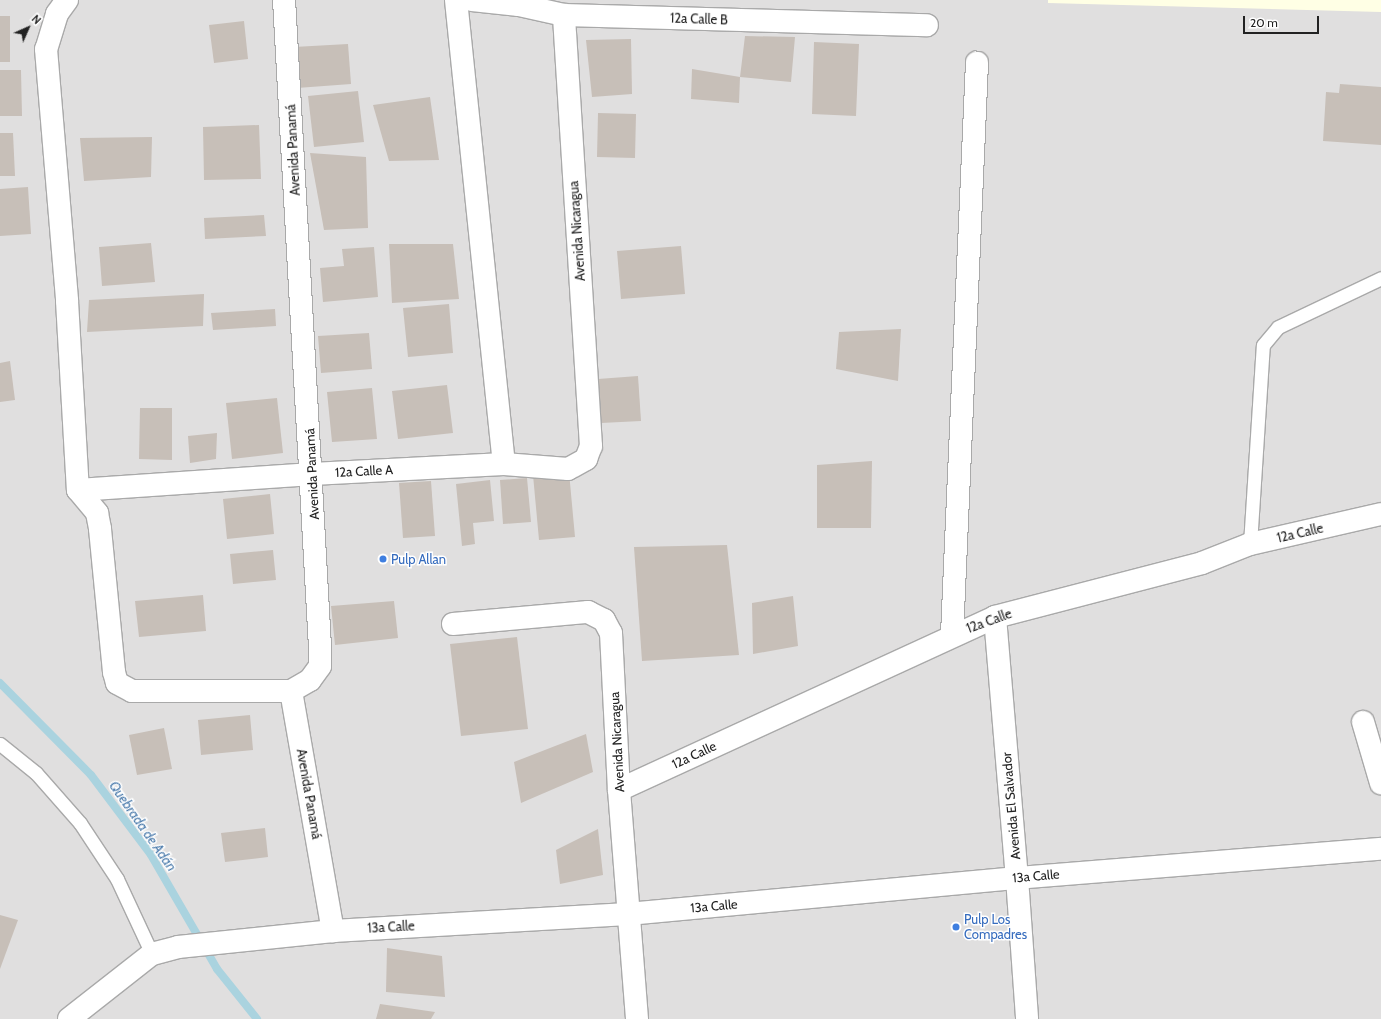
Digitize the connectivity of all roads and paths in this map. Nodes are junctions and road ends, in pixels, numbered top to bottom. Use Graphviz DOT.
graph roads {
  1 [pos="67,0"];
  2 [pos="284,0"];
  3 [pos="456,0"];
  4 [pos="472,0"];
  5 [pos="564,15"];
  6 [pos="927,25"];
  7 [pos="977,63"];
  8 [pos="1381,278"];
  9 [pos="591,446"];
  10 [pos="504,464"];
  11 [pos="312,474"];
  12 [pos="78,490"];
  13 [pos="1381,514"];
  14 [pos="1250,544"];
  15 [pos="994,617"];
  16 [pos="453,624"];
  17 [pos="952,635"];
  18 [pos="291,691"];
  19 [pos="1363,722"];
  20 [pos="0,744"];
  21 [pos="1381,783"];
  22 [pos="619,790"];
  23 [pos="1381,848"];
  24 [pos="1017,878"];
  25 [pos="628,914"];
  26 [pos="333,930"];
  27 [pos="152,954"];
  28 [pos="69,1019"];
  29 [pos="637,1019"];
  30 [pos="1027,1019"];
  1 -- 12 [label="street"];
  2 -- 11 [label="street, Avenida Panamá"];
  3 -- 10 [label="street"];
  4 -- 5 [label="street, 12a Calle B"];
  5 -- 6 [label="street, 12a Calle B"];
  5 -- 9 [label="street, Avenida Nicaragua"];
  7 -- 17 [label="street"];
  8 -- 14 [label="lane"];
  9 -- 10 [label="street, 12a Calle A"];
  10 -- 11 [label="street, 12a Calle A"];
  11 -- 12 [label="street, 12a Calle A"];
  11 -- 18 [label="street, Avenida Panamá"];
  12 -- 18 [label="street"];
  13 -- 14 [label="street, 12a Calle"];
  14 -- 15 [label="street, 12a Calle"];
  15 -- 17 [label="street, 12a Calle"];
  15 -- 24 [label="street, Avenida El Salvador"];
  16 -- 22 [label="street, Avenida Nicaragua"];
  17 -- 22 [label="street, 12a Calle"];
  18 -- 26 [label="street, Avenida Panamá"];
  19 -- 21 [label="street"];
  20 -- 27 [label="lane"];
  22 -- 25 [label="street, Avenida Nicaragua"];
  23 -- 24 [label="street, 13a Calle"];
  24 -- 25 [label="street, 13a Calle"];
  24 -- 30 [label="street, Avenida El Salvador"];
  25 -- 26 [label="street, 13a Calle"];
  25 -- 29 [label="street, Avenida Nicaragua"];
  26 -- 27 [label="street, 13a Calle"];
  27 -- 28 [label="street, 13a Calle"];
}
